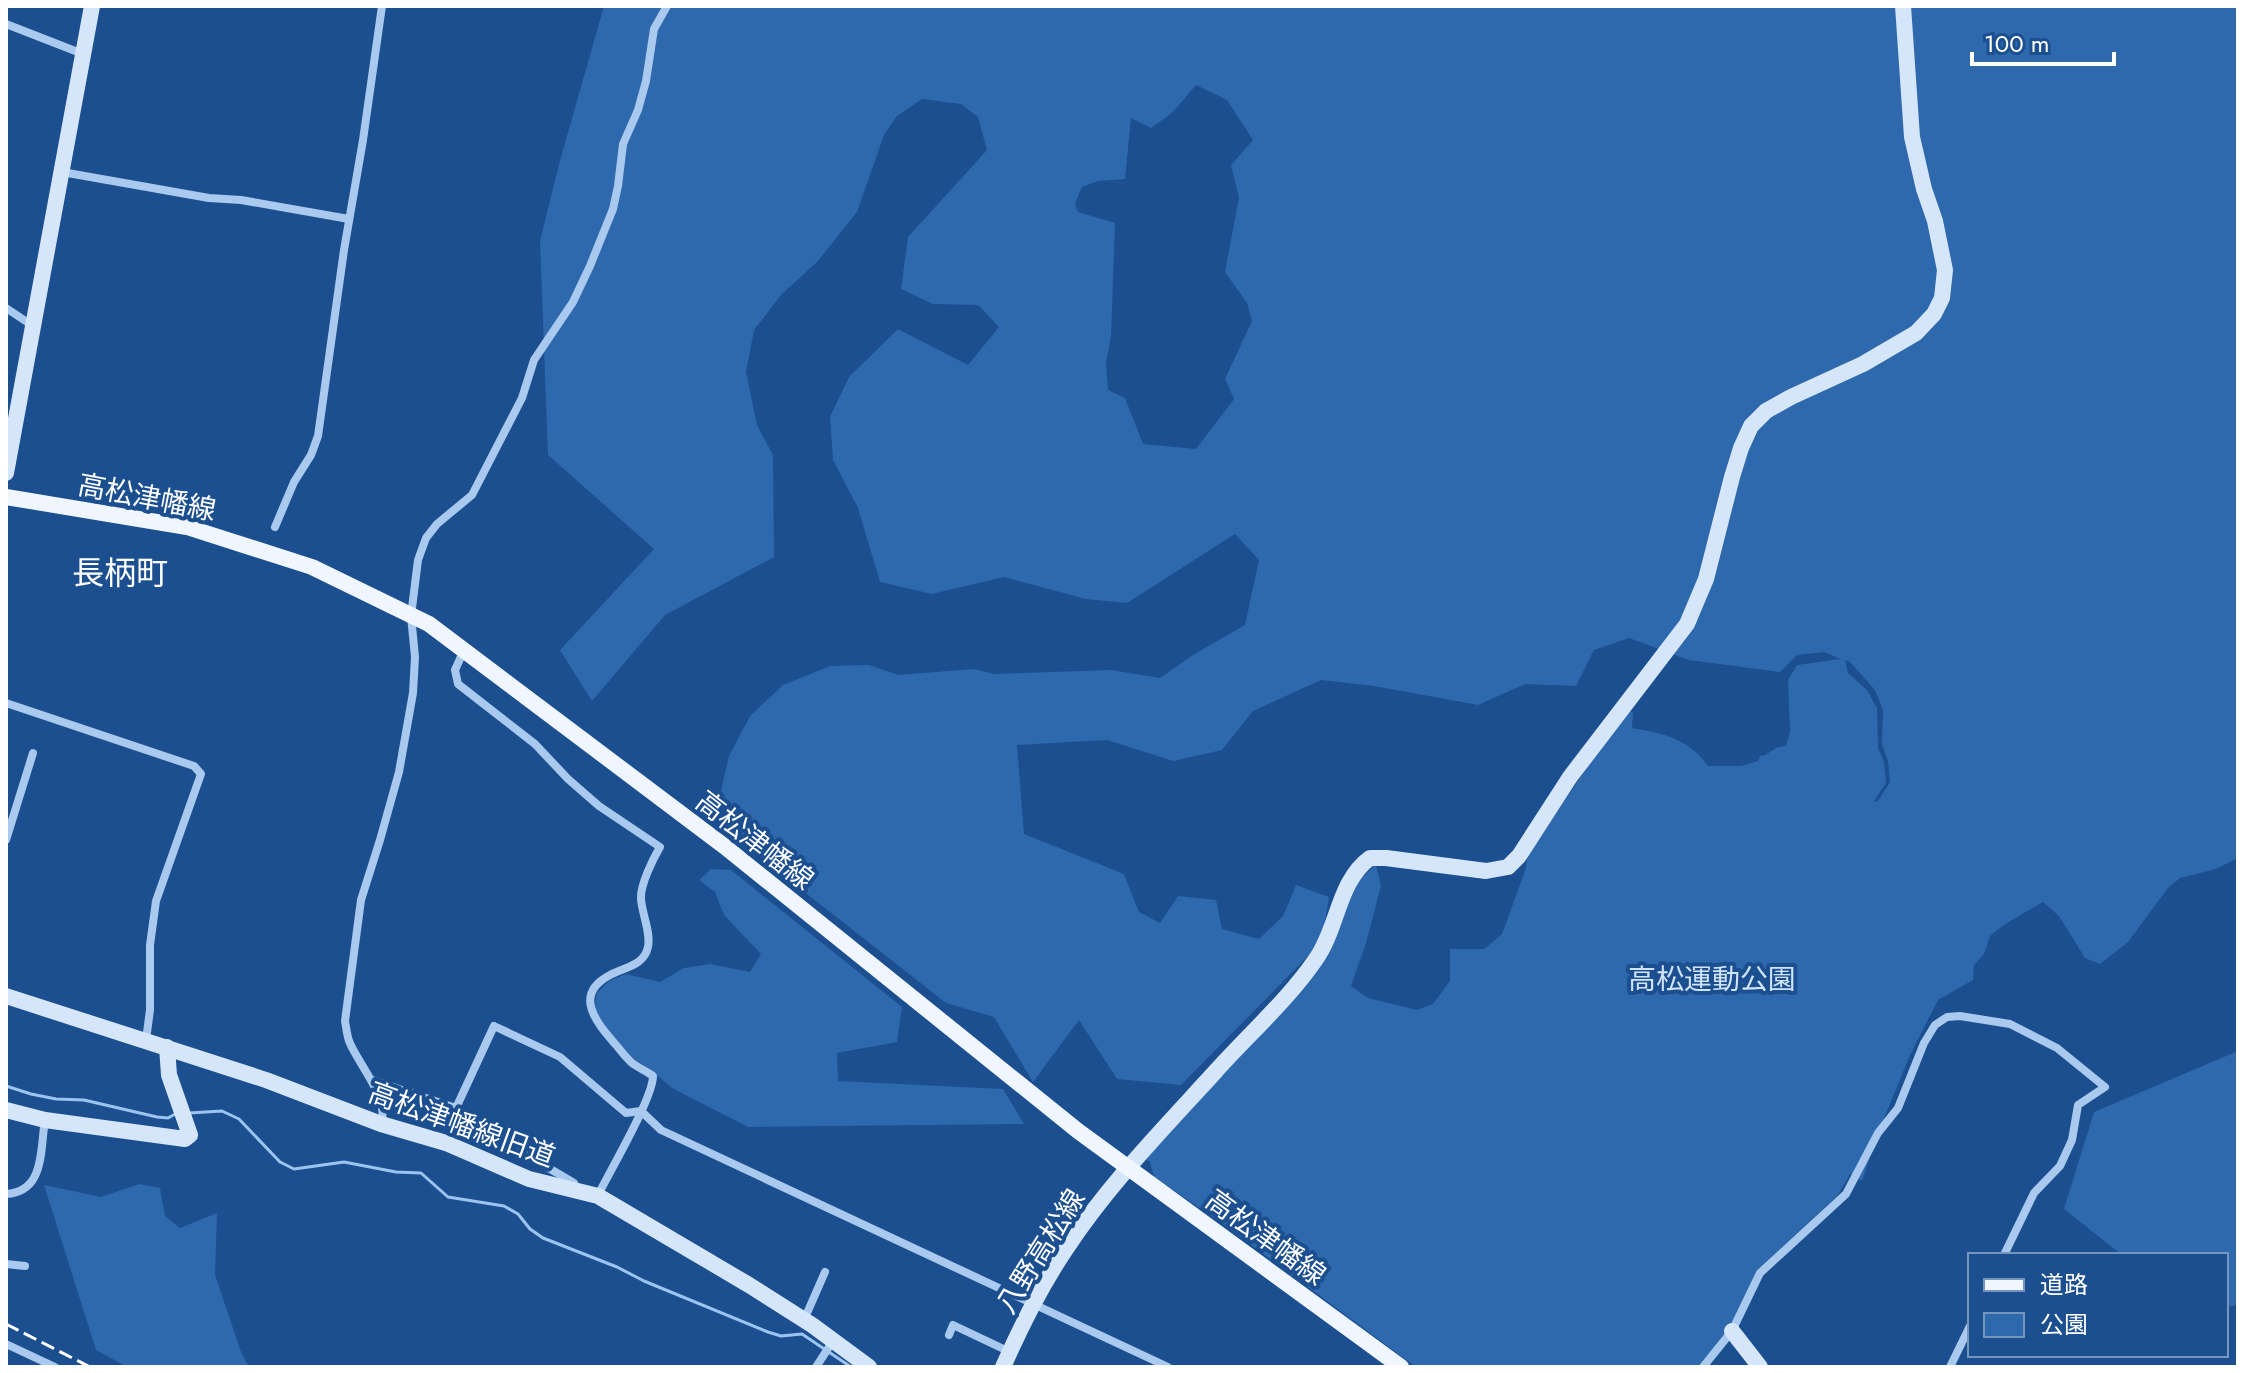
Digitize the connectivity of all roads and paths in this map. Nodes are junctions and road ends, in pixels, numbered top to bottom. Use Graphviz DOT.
graph roads {
  1 [pos="92,6"];
  2 [pos="382,6"];
  3 [pos="667,6"];
  4 [pos="1903,6"];
  5 [pos="6,24"];
  6 [pos="83,54"];
  7 [pos="61,172"];
  8 [pos="349,219"];
  9 [pos="6,308"];
  10 [pos="33,326"];
  11 [pos="12,401"];
  12 [pos="6,473"];
  13 [pos="6,497"];
  14 [pos="275,527"];
  15 [pos="411,616"];
  16 [pos="464,649"];
  17 [pos="6,703"];
  18 [pos="33,753"];
  19 [pos="6,840"];
  20 [pos="6,996"];
  21 [pos="146,1040"];
  22 [pos="167,1047"];
  23 [pos="372,1080"];
  24 [pos="456,1108"];
  25 [pos="6,1110"];
  26 [pos="641,1111"];
  27 [pos="45,1120"];
  28 [pos="381,1124"];
  29 [pos="1129,1168"];
  30 [pos="577,1191"];
  31 [pos="6,1194"];
  32 [pos="598,1196"];
  33 [pos="2005,1253"];
  34 [pos="6,1264"];
  35 [pos="25,1266"];
  36 [pos="825,1272"];
  37 [pos="1033,1302"];
  38 [pos="804,1320"];
  39 [pos="1968,1330"];
  40 [pos="1732,1331"];
  41 [pos="949,1335"];
  42 [pos="6,1344"];
  43 [pos="829,1347"];
  44 [pos="1006,1360"];
  45 [pos="40,1364"];
  46 [pos="55,1367"];
  47 [pos="816,1367"];
  48 [pos="869,1367"];
  49 [pos="1168,1367"];
  50 [pos="1401,1367"];
  51 [pos="1703,1367"];
  52 [pos="1760,1367"];
  53 [pos="1950,1367"];
  1 -- 6 [label="street"];
  2 -- 8 [label="street"];
  3 -- 15 [label="street"];
  4 -- 29 [label="street, 八野高松線"];
  5 -- 6 [label="street"];
  6 -- 7 [label="street"];
  7 -- 8 [label="street"];
  7 -- 10 [label="street"];
  8 -- 14 [label="street"];
  9 -- 10 [label="street"];
  10 -- 11 [label="street"];
  11 -- 12 [label="street"];
  13 -- 15 [label="main road, 高松津幡線"];
  15 -- 16 [label="main road, 高松津幡線"];
  15 -- 23 [label="street"];
  16 -- 26 [label="street"];
  16 -- 29 [label="main road, 高松津幡線"];
  17 -- 21 [label="street"];
  18 -- 19 [label="street"];
  20 -- 21 [label="street, 高松津幡線旧道"];
  21 -- 22 [label="street, 高松津幡線旧道"];
  22 -- 27 [label="street"];
  22 -- 28 [label="street, 高松津幡線旧道"];
  23 -- 24 [label="street"];
  23 -- 28 [label="street"];
  24 -- 26 [label="street"];
  24 -- 30 [label="street"];
  25 -- 27 [label="street"];
  26 -- 32 [label="street"];
  26 -- 37 [label="street"];
  27 -- 31 [label="street"];
  28 -- 30 [label="street, 高松津幡線旧道"];
  29 -- 37 [label="street, 八野高松線"];
  29 -- 50 [label="main road, 高松津幡線"];
  30 -- 32 [label="street, 高松津幡線旧道"];
  32 -- 38 [label="street, 高松津幡線旧道"];
  33 -- 40 [label="street"];
  34 -- 35 [label="street"];
  36 -- 38 [label="street"];
  37 -- 44 [label="street, 八野高松線"];
  37 -- 49 [label="street"];
  38 -- 43 [label="street, 高松津幡線旧道"];
  39 -- 53 [label="street"];
  40 -- 51 [label="street"];
  40 -- 52 [label="street"];
  41 -- 44 [label="street"];
  42 -- 45 [label="street"];
  43 -- 47 [label="street"];
  43 -- 48 [label="street, 高松津幡線旧道"];
  45 -- 46 [label="street"];
}
